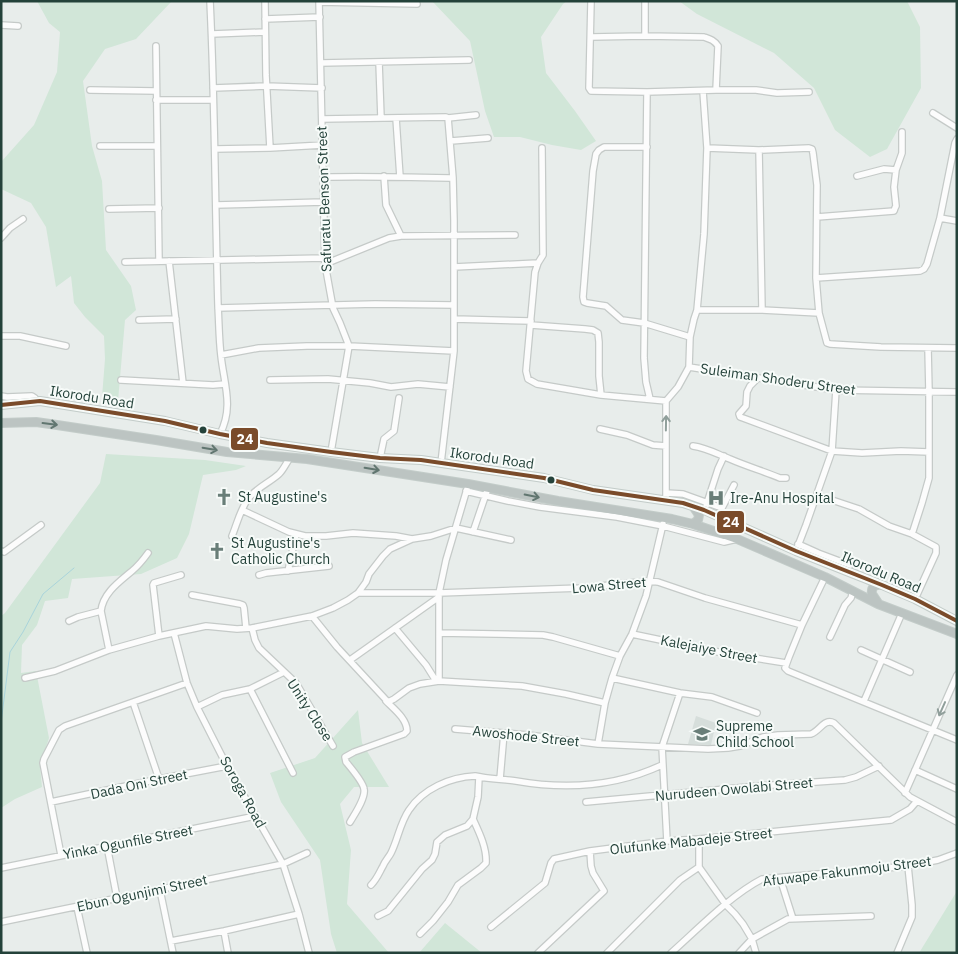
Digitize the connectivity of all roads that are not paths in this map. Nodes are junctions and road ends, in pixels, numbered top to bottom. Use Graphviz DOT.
graph roads {
  1 [pos="210,1"];
  2 [pos="265,1"];
  3 [pos="645,1"];
  4 [pos="319,2"];
  5 [pos="353,2"];
  6 [pos="591,2"];
  7 [pos="417,4"];
  8 [pos="320,17"];
  9 [pos="265,19"];
  10 [pos="1,25"];
  11 [pos="18,26"];
  12 [pos="265,32"];
  13 [pos="212,34"];
  14 [pos="645,36"];
  15 [pos="591,37"];
  16 [pos="156,46"];
  17 [pos="469,60"];
  18 [pos="379,62"];
  19 [pos="321,63"];
  20 [pos="266,86"];
  21 [pos="213,88"];
  22 [pos="322,88"];
  23 [pos="90,90"];
  24 [pos="716,90"];
  25 [pos="156,91"];
  26 [pos="703,91"];
  27 [pos="647,92"];
  28 [pos="809,92"];
  29 [pos="156,100"];
  30 [pos="213,100"];
  31 [pos="933,113"];
  32 [pos="476,115"];
  33 [pos="381,118"];
  34 [pos="396,118"];
  35 [pos="448,118"];
  36 [pos="322,119"];
  37 [pos="957,128"];
  38 [pos="902,132"];
  39 [pos="488,138"];
  40 [pos="957,139"];
  41 [pos="451,141"];
  42 [pos="323,145"];
  43 [pos="100,146"];
  44 [pos="157,146"];
  45 [pos="647,147"];
  46 [pos="270,148"];
  47 [pos="542,148"];
  48 [pos="707,148"];
  49 [pos="215,149"];
  50 [pos="759,150"];
  51 [pos="896,170"];
  52 [pos="384,176"];
  53 [pos="857,176"];
  54 [pos="323,177"];
  55 [pos="400,177"];
  56 [pos="453,178"];
  57 [pos="323,202"];
  58 [pos="216,205"];
  59 [pos="159,208"];
  60 [pos="110,209"];
  61 [pos="817,217"];
  62 [pos="23,218"];
  63 [pos="940,218"];
  64 [pos="957,221"];
  65 [pos="515,235"];
  66 [pos="401,236"];
  67 [pos="454,236"];
  68 [pos="1,238"];
  69 [pos="217,260"];
  70 [pos="159,261"];
  71 [pos="169,261"];
  72 [pos="324,261"];
  73 [pos="125,262"];
  74 [pos="538,263"];
  75 [pos="454,267"];
  76 [pos="816,278"];
  77 [pos="332,304"];
  78 [pos="454,304"];
  79 [pos="218,308"];
  80 [pos="697,310"];
  81 [pos="762,310"];
  82 [pos="819,313"];
  83 [pos="176,319"];
  84 [pos="454,319"];
  85 [pos="139,320"];
  86 [pos="531,323"];
  87 [pos="644,323"];
  88 [pos="1,336"];
  89 [pos="690,337"];
  90 [pos="66,346"];
  91 [pos="348,346"];
  92 [pos="928,348"];
  93 [pos="957,348"];
  94 [pos="454,351"];
  95 [pos="221,355"];
  96 [pos="689,367"];
  97 [pos="758,378"];
  98 [pos="121,380"];
  99 [pos="270,380"];
  100 [pos="343,380"];
  101 [pos="183,383"];
  102 [pos="225,384"];
  103 [pos="450,386"];
  104 [pos="836,390"];
  105 [pos="929,392"];
  106 [pos="957,392"];
  107 [pos="601,395"];
  108 [pos="1,396"];
  109 [pos="399,398"];
  110 [pos="650,399"];
  111 [pos="666,401"];
  112 [pos="36,402"];
  113 [pos="1,404"];
  114 [pos="1,423"];
  115 [pos="600,429"];
  116 [pos="220,434"];
  117 [pos="666,446"];
  118 [pos="692,446"];
  119 [pos="832,451"];
  120 [pos="332,452"];
  121 [pos="929,452"];
  122 [pos="724,456"];
  123 [pos="290,458"];
  124 [pos="380,458"];
  125 [pos="441,463"];
  126 [pos="786,478"];
  127 [pos="734,485"];
  128 [pos="467,487"];
  129 [pos="486,492"];
  130 [pos="817,495"];
  131 [pos="666,496"];
  132 [pos="692,506"];
  133 [pos="706,506"];
  134 [pos="242,510"];
  135 [pos="664,522"];
  136 [pos="693,524"];
  137 [pos="41,525"];
  138 [pos="456,528"];
  139 [pos="473,532"];
  140 [pos="296,534"];
  141 [pos="912,534"];
  142 [pos="232,536"];
  143 [pos="412,539"];
  144 [pos="737,539"];
  145 [pos="511,540"];
  146 [pos="797,548"];
  147 [pos="1,551"];
  148 [pos="148,553"];
  149 [pos="850,565"];
  150 [pos="329,566"];
  151 [pos="288,571"];
  152 [pos="181,575"];
  153 [pos="259,575"];
  154 [pos="825,577"];
  155 [pos="649,581"];
  156 [pos="882,585"];
  157 [pos="853,591"];
  158 [pos="358,593"];
  159 [pos="192,595"];
  160 [pos="439,595"];
  161 [pos="915,600"];
  162 [pos="878,604"];
  163 [pos="101,611"];
  164 [pos="902,613"];
  165 [pos="312,616"];
  166 [pos="69,621"];
  167 [pos="957,622"];
  168 [pos="802,625"];
  169 [pos="249,628"];
  170 [pos="395,628"];
  171 [pos="174,633"];
  172 [pos="438,633"];
  173 [pos="632,634"];
  174 [pos="957,634"];
  175 [pos="159,636"];
  176 [pos="830,637"];
  177 [pos="108,650"];
  178 [pos="861,650"];
  179 [pos="620,656"];
  180 [pos="350,660"];
  181 [pos="882,660"];
  182 [pos="786,663"];
  183 [pos="284,672"];
  184 [pos="910,672"];
  185 [pos="957,675"];
  186 [pos="25,678"];
  187 [pos="612,678"];
  188 [pos="437,681"];
  189 [pos="187,683"];
  190 [pos="250,689"];
  191 [pos="954,689"];
  192 [pos="680,693"];
  193 [pos="387,701"];
  194 [pos="864,701"];
  195 [pos="133,702"];
  196 [pos="605,703"];
  197 [pos="197,707"];
  198 [pos="757,713"];
  199 [pos="455,729"];
  200 [pos="933,729"];
  201 [pos="504,733"];
  202 [pos="957,740"];
  203 [pos="598,744"];
  204 [pos="333,746"];
  205 [pos="662,747"];
  206 [pos="662,765"];
  207 [pos="227,766"];
  208 [pos="879,766"];
  209 [pos="915,770"];
  210 [pos="293,773"];
  211 [pos="479,777"];
  212 [pos="159,779"];
  213 [pos="500,779"];
  214 [pos="957,789"];
  215 [pos="905,792"];
  216 [pos="665,795"];
  217 [pos="917,801"];
  218 [pos="51,802"];
  219 [pos="586,802"];
  220 [pos="256,816"];
  221 [pos="473,819"];
  222 [pos="350,822"];
  223 [pos="957,822"];
  224 [pos="699,840"];
  225 [pos="667,842"];
  226 [pos="107,846"];
  227 [pos="590,851"];
  228 [pos="306,853"];
  229 [pos="957,853"];
  230 [pos="61,855"];
  231 [pos="283,864"];
  232 [pos="908,866"];
  233 [pos="699,867"];
  234 [pos="1,868"];
  235 [pos="780,878"];
  236 [pos="370,885"];
  237 [pos="160,890"];
  238 [pos="117,898"];
  239 [pos="726,905"];
  240 [pos="77,907"];
  241 [pos="299,914"];
  242 [pos="378,916"];
  243 [pos="871,916"];
  244 [pos="793,919"];
  245 [pos="1,922"];
  246 [pos="491,927"];
  247 [pos="224,931"];
  248 [pos="420,934"];
  249 [pos="752,939"];
  250 [pos="171,941"];
  251 [pos="87,953"];
  252 [pos="173,953"];
  253 [pos="228,953"];
  254 [pos="309,953"];
  255 [pos="538,953"];
  256 [pos="607,953"];
  257 [pos="671,953"];
  258 [pos="739,953"];
  259 [pos="756,953"];
  260 [pos="897,953"];
  1 -- 13 [label="street"];
  2 -- 9 [label="street"];
  3 -- 14 [label="street"];
  4 -- 5 [label="street"];
  4 -- 8 [label="street, Safuratu Benson Street"];
  5 -- 7 [label="street"];
  6 -- 15 [label="street"];
  8 -- 9 [label="street"];
  8 -- 19 [label="street, Safuratu Benson Street"];
  9 -- 12 [label="street"];
  10 -- 11 [label="street"];
  12 -- 13 [label="street"];
  12 -- 20 [label="street"];
  13 -- 21 [label="street"];
  14 -- 15 [label="street"];
  14 -- 24 [label="street"];
  15 -- 27 [label="street"];
  16 -- 25 [label="street"];
  17 -- 18 [label="street"];
  18 -- 19 [label="street"];
  18 -- 33 [label="street"];
  19 -- 22 [label="street, Safuratu Benson Street"];
  20 -- 21 [label="street"];
  20 -- 22 [label="street"];
  20 -- 46 [label="street"];
  21 -- 30 [label="street"];
  22 -- 36 [label="street, Safuratu Benson Street"];
  23 -- 25 [label="street"];
  24 -- 26 [label="street"];
  24 -- 28 [label="street"];
  25 -- 29 [label="street"];
  26 -- 27 [label="street"];
  26 -- 48 [label="street"];
  27 -- 45 [label="street"];
  29 -- 30 [label="street"];
  29 -- 44 [label="street"];
  30 -- 49 [label="street"];
  31 -- 37 [label="street"];
  32 -- 35 [label="street"];
  33 -- 34 [label="street"];
  33 -- 36 [label="street"];
  34 -- 35 [label="street"];
  34 -- 55 [label="street"];
  35 -- 41 [label="street"];
  36 -- 42 [label="street, Safuratu Benson Street"];
  38 -- 51 [label="street"];
  39 -- 41 [label="street"];
  40 -- 63 [label="street"];
  41 -- 56 [label="street"];
  42 -- 46 [label="street"];
  42 -- 54 [label="street, Safuratu Benson Street"];
  43 -- 44 [label="street"];
  44 -- 59 [label="street"];
  45 -- 87 [label="street"];
  45 -- 87 [label="street"];
  46 -- 49 [label="street"];
  47 -- 74 [label="street"];
  48 -- 50 [label="street"];
  48 -- 80 [label="street"];
  49 -- 58 [label="street"];
  50 -- 61 [label="street"];
  50 -- 81 [label="street"];
  51 -- 53 [label="street"];
  51 -- 61 [label="street"];
  52 -- 54 [label="street"];
  52 -- 55 [label="street"];
  52 -- 66 [label="street"];
  54 -- 57 [label="street, Safuratu Benson Street"];
  55 -- 56 [label="street"];
  56 -- 67 [label="street"];
  57 -- 58 [label="street"];
  57 -- 72 [label="street, Safuratu Benson Street"];
  58 -- 69 [label="street"];
  59 -- 60 [label="street"];
  59 -- 70 [label="street"];
  61 -- 76 [label="street"];
  62 -- 68 [label="street"];
  63 -- 64 [label="street"];
  63 -- 76 [label="street"];
  65 -- 67 [label="street"];
  66 -- 67 [label="street"];
  66 -- 72 [label="street"];
  67 -- 75 [label="street"];
  69 -- 71 [label="street"];
  69 -- 72 [label="street"];
  69 -- 79 [label="street"];
  70 -- 71 [label="street"];
  70 -- 73 [label="street"];
  71 -- 83 [label="street"];
  72 -- 77 [label="street, Safuratu Benson Street"];
  74 -- 75 [label="street"];
  74 -- 86 [label="street"];
  75 -- 78 [label="street"];
  76 -- 82 [label="street"];
  77 -- 78 [label="street"];
  77 -- 79 [label="street"];
  77 -- 91 [label="street, Safuratu Benson Street"];
  78 -- 84 [label="street"];
  79 -- 95 [label="street"];
  80 -- 81 [label="street"];
  80 -- 89 [label="street"];
  81 -- 82 [label="street"];
  82 -- 92 [label="street"];
  83 -- 85 [label="street"];
  83 -- 101 [label="street"];
  84 -- 86 [label="street"];
  84 -- 94 [label="street"];
  86 -- 107 [label="street"];
  86 -- 107 [label="street"];
  87 -- 89 [label="street"];
  87 -- 110 [label="street"];
  88 -- 90 [label="street"];
  89 -- 96 [label="street"];
  91 -- 94 [label="street"];
  91 -- 95 [label="street"];
  91 -- 100 [label="street, Safuratu Benson Street"];
  92 -- 93 [label="street"];
  92 -- 105 [label="street"];
  94 -- 103 [label="street"];
  95 -- 102 [label="street"];
  96 -- 97 [label="street, Suleiman Shoderu Street"];
  96 -- 111 [label="street"];
  97 -- 104 [label="street, Suleiman Shoderu Street"];
  97 -- 119 [label="street"];
  98 -- 101 [label="street"];
  99 -- 100 [label="street"];
  100 -- 103 [label="street"];
  100 -- 120 [label="street, Safuratu Benson Street"];
  101 -- 102 [label="street"];
  102 -- 116 [label="street"];
  103 -- 125 [label="street"];
  104 -- 105 [label="street, Suleiman Shoderu Street"];
  104 -- 119 [label="street"];
  105 -- 106 [label="street, Suleiman Shoderu Street"];
  105 -- 121 [label="street"];
  107 -- 110 [label="street"];
  108 -- 112 [label="street"];
  109 -- 124 [label="street"];
  110 -- 111 [label="street"];
  117 -- 111 [label="street, one-way"];
  112 -- 113 [label="highway, Ikorodu Road"];
  112 -- 116 [label="highway, Ikorodu Road"];
  114 -- 123 [label="highway, Ikorodu Road, one-way"];
  115 -- 117 [label="street"];
  116 -- 120 [label="highway, Ikorodu Road"];
  117 -- 131 [label="street"];
  118 -- 122 [label="street"];
  119 -- 121 [label="street"];
  119 -- 130 [label="street"];
  120 -- 124 [label="highway, Ikorodu Road"];
  121 -- 141 [label="street"];
  122 -- 126 [label="street"];
  122 -- 133 [label="street"];
  123 -- 128 [label="highway, Ikorodu Road, one-way"];
  123 -- 134 [label="street"];
  124 -- 125 [label="highway, Ikorodu Road"];
  125 -- 131 [label="highway, Ikorodu Road"];
  127 -- 133 [label="street"];
  128 -- 129 [label="highway, Ikorodu Road"];
  128 -- 138 [label="street"];
  129 -- 135 [label="highway, Ikorodu Road"];
  129 -- 139 [label="street"];
  130 -- 141 [label="street"];
  130 -- 146 [label="street"];
  131 -- 132 [label="highway, Ikorodu Road"];
  131 -- 133 [label="street"];
  132 -- 133 [label="highway, Ikorodu Road"];
  132 -- 136 [label="highway"];
  133 -- 146 [label="highway, Ikorodu Road"];
  134 -- 140 [label="street"];
  134 -- 142 [label="street"];
  135 -- 136 [label="highway, Ikorodu Road"];
  135 -- 144 [label="street"];
  135 -- 155 [label="street, Awoshode Street"];
  136 -- 144 [label="highway, Ikorodu Road"];
  137 -- 147 [label="street"];
  138 -- 139 [label="street"];
  138 -- 143 [label="street"];
  138 -- 160 [label="street"];
  139 -- 145 [label="street"];
  140 -- 143 [label="street"];
  140 -- 151 [label="street"];
  141 -- 161 [label="street"];
  143 -- 158 [label="street"];
  144 -- 154 [label="highway, Ikorodu Road"];
  146 -- 149 [label="street"];
  146 -- 156 [label="highway, Ikorodu Road"];
  148 -- 163 [label="street"];
  150 -- 151 [label="street"];
  151 -- 153 [label="street"];
  152 -- 175 [label="street"];
  154 -- 157 [label="highway, Ikorodu Road"];
  154 -- 168 [label="street"];
  155 -- 160 [label="street, Lowa Street"];
  155 -- 168 [label="street, Lowa Street"];
  155 -- 173 [label="street, Awoshode Street"];
  156 -- 161 [label="highway, Ikorodu Road"];
  156 -- 162 [label="highway"];
  157 -- 162 [label="highway, Ikorodu Road"];
  157 -- 176 [label="street"];
  158 -- 160 [label="street, Lowa Street"];
  158 -- 165 [label="street"];
  159 -- 169 [label="street, Unity Close"];
  160 -- 170 [label="street"];
  160 -- 172 [label="street"];
  161 -- 167 [label="highway, Ikorodu Road"];
  162 -- 164 [label="highway, Ikorodu Road"];
  163 -- 166 [label="street"];
  163 -- 177 [label="street"];
  164 -- 174 [label="highway, Ikorodu Road"];
  164 -- 181 [label="street"];
  165 -- 169 [label="street"];
  165 -- 180 [label="street"];
  168 -- 182 [label="street"];
  169 -- 171 [label="street"];
  169 -- 183 [label="street, Unity Close"];
  170 -- 180 [label="street"];
  170 -- 188 [label="street"];
  171 -- 175 [label="street"];
  171 -- 189 [label="street, Soroga Road"];
  172 -- 179 [label="street"];
  172 -- 188 [label="street"];
  173 -- 179 [label="street, Awoshode Street"];
  173 -- 182 [label="street, Kalejaiye Street"];
  175 -- 177 [label="street"];
  177 -- 186 [label="street"];
  178 -- 181 [label="street"];
  179 -- 187 [label="street, Awoshode Street"];
  180 -- 193 [label="street"];
  181 -- 184 [label="street"];
  181 -- 194 [label="street"];
  182 -- 194 [label="street"];
  183 -- 190 [label="street"];
  183 -- 204 [label="street, Unity Close"];
  185 -- 191 [label="street"];
  187 -- 192 [label="street"];
  187 -- 196 [label="street, Awoshode Street"];
  188 -- 193 [label="street"];
  188 -- 196 [label="street"];
  189 -- 195 [label="street"];
  189 -- 197 [label="street, Soroga Road"];
  190 -- 197 [label="street"];
  190 -- 210 [label="street"];
  191 -- 200 [label="street, one-way"];
  192 -- 198 [label="street"];
  192 -- 205 [label="street"];
  193 -- 222 [label="street"];
  194 -- 200 [label="street"];
  195 -- 212 [label="street"];
  195 -- 218 [label="street"];
  196 -- 203 [label="street, Awoshode Street"];
  197 -- 207 [label="street, Soroga Road"];
  199 -- 201 [label="street, Awoshode Street"];
  200 -- 202 [label="street"];
  200 -- 209 [label="street"];
  201 -- 203 [label="street, Awoshode Street"];
  201 -- 213 [label="street"];
  203 -- 205 [label="street, Awoshode Street"];
  205 -- 206 [label="street"];
  205 -- 208 [label="street, Awoshode Street"];
  206 -- 213 [label="street"];
  206 -- 216 [label="street"];
  207 -- 212 [label="street, Dada Oni Street"];
  207 -- 220 [label="street, Soroga Road"];
  208 -- 215 [label="street"];
  208 -- 216 [label="street, Nurudeen Owolabi Street"];
  209 -- 214 [label="street"];
  209 -- 215 [label="street"];
  211 -- 213 [label="street"];
  211 -- 221 [label="street"];
  211 -- 236 [label="street"];
  212 -- 218 [label="street, Dada Oni Street"];
  215 -- 217 [label="street"];
  216 -- 219 [label="street, Nurudeen Owolabi Street"];
  216 -- 225 [label="street"];
  217 -- 223 [label="street"];
  217 -- 224 [label="street, Olufunke Mabadeje Street"];
  218 -- 230 [label="street"];
  220 -- 226 [label="street, Yinka Ogunfile Street"];
  220 -- 231 [label="street, Soroga Road"];
  221 -- 242 [label="street"];
  221 -- 248 [label="street"];
  224 -- 225 [label="street, Olufunke Mabadeje Street"];
  224 -- 233 [label="street"];
  225 -- 227 [label="street, Olufunke Mabadeje Street"];
  226 -- 230 [label="street, Yinka Ogunfile Street"];
  226 -- 238 [label="street"];
  227 -- 246 [label="street, Olufunke Mabadeje Street"];
  227 -- 255 [label="street"];
  228 -- 231 [label="street, Ebun Ogunjimi Street"];
  229 -- 232 [label="street, Afuwape Fakunmoju Street"];
  230 -- 234 [label="street, Yinka Ogunfile Street"];
  231 -- 237 [label="street, Ebun Ogunjimi Street"];
  231 -- 241 [label="street, Soroga Road"];
  232 -- 235 [label="street, Afuwape Fakunmoju Street"];
  232 -- 260 [label="street"];
  233 -- 239 [label="street"];
  233 -- 256 [label="street"];
  235 -- 239 [label="street, Afuwape Fakunmoju Street"];
  235 -- 244 [label="street"];
  237 -- 238 [label="street, Ebun Ogunjimi Street"];
  237 -- 250 [label="street"];
  238 -- 240 [label="street, Ebun Ogunjimi Street"];
  239 -- 249 [label="street"];
  239 -- 257 [label="street, Afuwape Fakunmoju Street"];
  240 -- 245 [label="street, Ebun Ogunjimi Street"];
  240 -- 251 [label="street"];
  241 -- 247 [label="street"];
  241 -- 254 [label="street, Soroga Road"];
  243 -- 244 [label="street"];
  244 -- 249 [label="street"];
  247 -- 250 [label="street"];
  247 -- 253 [label="street"];
  249 -- 258 [label="street"];
  249 -- 259 [label="street"];
  250 -- 252 [label="street"];
}
